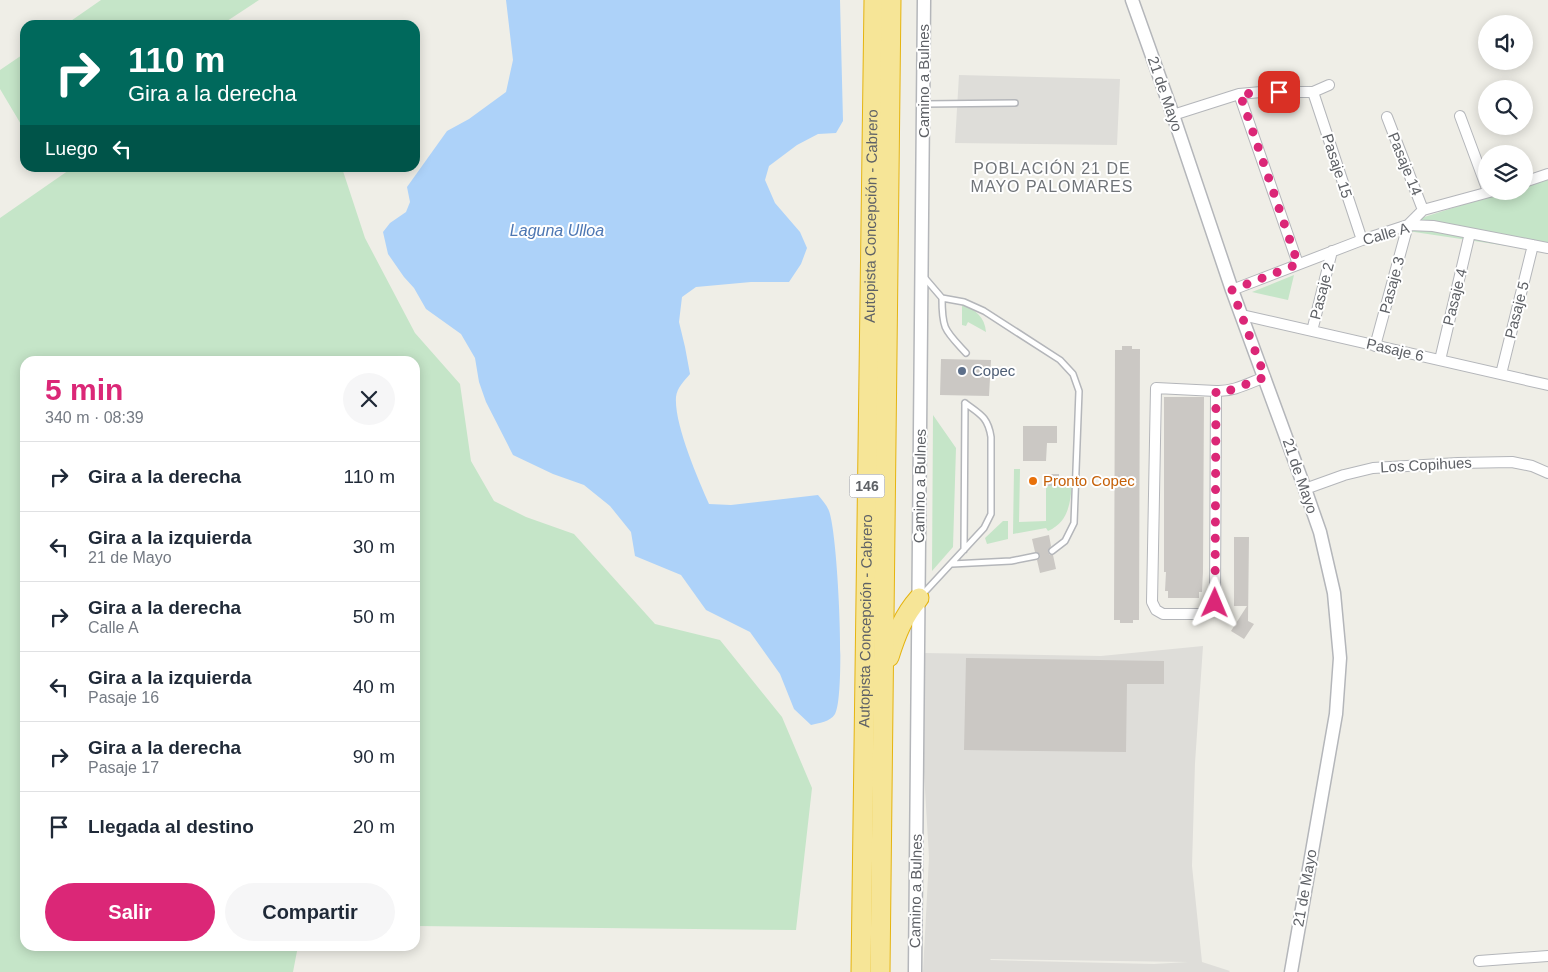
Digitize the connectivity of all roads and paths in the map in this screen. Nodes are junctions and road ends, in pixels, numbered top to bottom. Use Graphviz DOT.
graph roads {
  1 [pos="874,0"];
  2 [pos="891,0"];
  3 [pos="924,0"];
  4 [pos="1132,0"];
  5 [pos="1329,85"];
  6 [pos="1313,92"];
  7 [pos="1240,94"];
  8 [pos="1015,103"];
  9 [pos="924,104"];
  10 [pos="1173,115"];
  11 [pos="1460,116"];
  12 [pos="1387,117"];
  13 [pos="1478,162"];
  14 [pos="1548,174"];
  15 [pos="1533,179"];
  16 [pos="1478,193"];
  17 [pos="1424,210"];
  18 [pos="1408,225"];
  19 [pos="1470,233"];
  20 [pos="1362,240"];
  21 [pos="1533,245"];
  22 [pos="1548,248"];
  23 [pos="1332,251"];
  24 [pos="1298,264"];
  25 [pos="922,275"];
  26 [pos="1232,290"];
  27 [pos="942,298"];
  28 [pos="1242,315"];
  29 [pos="1312,331"];
  30 [pos="1375,346"];
  31 [pos="966,352"];
  32 [pos="1440,360"];
  33 [pos="1501,374"];
  34 [pos="1265,377"];
  35 [pos="1548,385"];
  36 [pos="1216,391"];
  37 [pos="1548,473"];
  38 [pos="1305,489"];
  39 [pos="964,550"];
  40 [pos="1052,551"];
  41 [pos="1036,556"];
  42 [pos="952,564"];
  43 [pos="919,598"];
  44 [pos="883,680"];
  45 [pos="1548,956"];
  46 [pos="1479,961"];
  47 [pos="861,972"];
  48 [pos="880,972"];
  49 [pos="915,972"];
  50 [pos="1291,972"];
  1 -- 47 [label="highway, Autopista Concepción - Cabrero / 146"];
  2 -- 44 [label="highway, Autopista Concepción - Cabrero / 146"];
  3 -- 9 [label="street, Camino a Bulnes"];
  4 -- 10 [label="street, 21 de Mayo"];
  5 -- 6 [label="street"];
  6 -- 7 [label="street"];
  6 -- 20 [label="street, Pasaje 15"];
  7 -- 10 [label="street"];
  7 -- 24 [label="street"];
  8 -- 9 [label="lane"];
  9 -- 25 [label="street, Camino a Bulnes"];
  10 -- 26 [label="street, 21 de Mayo"];
  11 -- 13 [label="street"];
  12 -- 17 [label="street, Pasaje 14"];
  14 -- 15 [label="street"];
  16 -- 17 [label="street"];
  17 -- 18 [label="street"];
  18 -- 19 [label="street, Calle A"];
  18 -- 20 [label="street, Calle A"];
  18 -- 30 [label="street, Pasaje 3"];
  19 -- 21 [label="street, Calle A"];
  19 -- 32 [label="street, Pasaje 4"];
  20 -- 23 [label="street, Calle A"];
  21 -- 22 [label="street, Calle A"];
  21 -- 33 [label="street, Pasaje 5"];
  23 -- 24 [label="street, Calle A"];
  23 -- 29 [label="street, Pasaje 2"];
  24 -- 26 [label="street, Calle A"];
  25 -- 27 [label="lane"];
  25 -- 43 [label="street, Camino a Bulnes"];
  26 -- 28 [label="street, 21 de Mayo"];
  27 -- 31 [label="lane"];
  27 -- 40 [label="lane"];
  28 -- 29 [label="street, Pasaje 6"];
  28 -- 34 [label="street, 21 de Mayo"];
  29 -- 30 [label="street, Pasaje 6"];
  30 -- 32 [label="street, Pasaje 6"];
  32 -- 33 [label="street, Pasaje 6"];
  33 -- 35 [label="street, Pasaje 6"];
  34 -- 36 [label="street"];
  34 -- 38 [label="street, 21 de Mayo"];
  36 -- 36 [label="street"];
  37 -- 38 [label="street, Los Copihues"];
  38 -- 50 [label="street, 21 de Mayo"];
  39 -- 39 [label="lane"];
  39 -- 42 [label="lane"];
  41 -- 42 [label="lane"];
  42 -- 43 [label="lane"];
  43 -- 44 [label="highway"];
  43 -- 49 [label="street, Camino a Bulnes"];
  44 -- 48 [label="highway, Autopista Concepción - Cabrero / 146"];
  45 -- 46 [label="street"];
}
